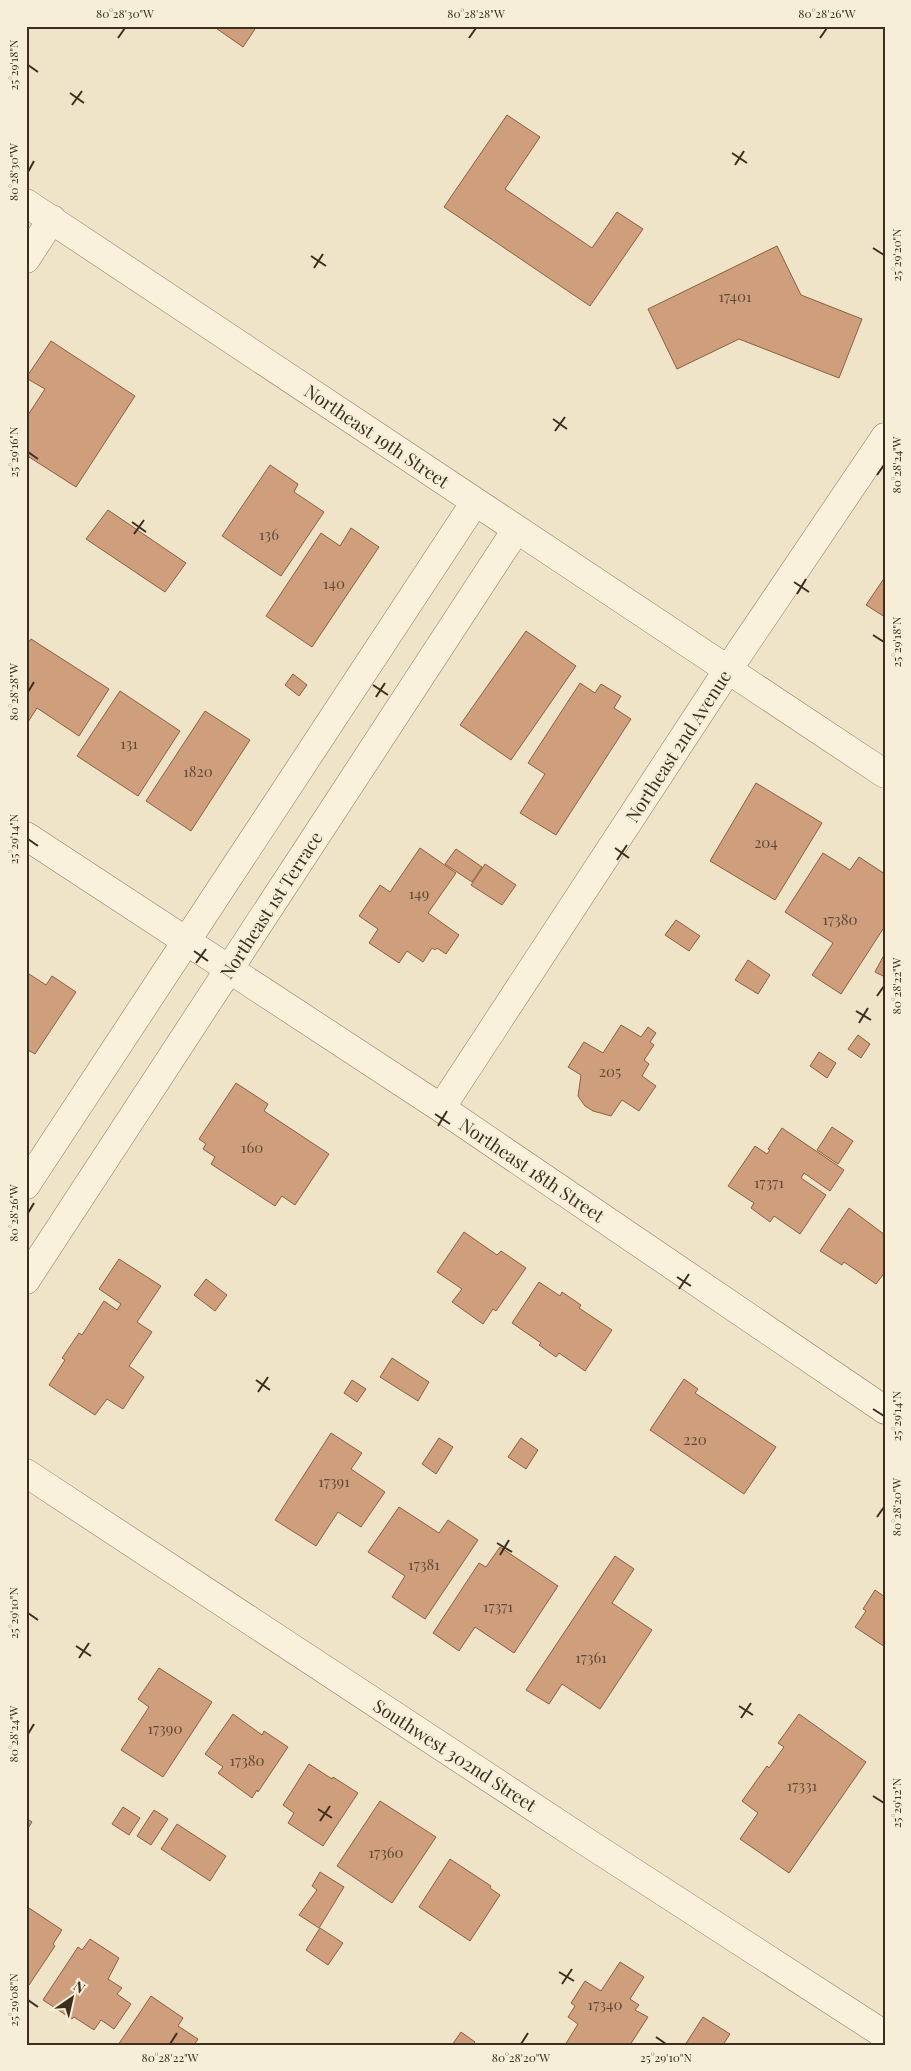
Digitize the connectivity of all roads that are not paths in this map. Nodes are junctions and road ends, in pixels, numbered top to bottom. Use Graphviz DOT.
graph roads {
  1 [pos="26,203"];
  2 [pos="52,220"];
  3 [pos="26,259"];
  4 [pos="885,437"];
  5 [pos="475,502"];
  6 [pos="516,530"];
  7 [pos="727,671"];
  8 [pos="885,774"];
  9 [pos="26,836"];
  10 [pos="187,941"];
  11 [pos="229,969"];
  12 [pos="441,1108"];
  13 [pos="26,1184"];
  14 [pos="26,1280"];
  15 [pos="885,1410"];
  16 [pos="26,1473"];
  17 [pos="885,2035"];
  1 -- 2 [label="street, Northeast 19th Street"];
  2 -- 3 [label="street"];
  2 -- 5 [label="street, Northeast 19th Street"];
  4 -- 7 [label="street, Northeast 2nd Avenue"];
  5 -- 6 [label="street, Northeast 19th Street"];
  5 -- 10 [label="street"];
  6 -- 7 [label="street, Northeast 19th Street"];
  6 -- 11 [label="street, Northeast 1st Terrace"];
  7 -- 8 [label="street, Northeast 19th Street"];
  7 -- 12 [label="street, Northeast 2nd Avenue"];
  9 -- 10 [label="street, Northeast 18th Street"];
  10 -- 11 [label="street, Northeast 18th Street"];
  10 -- 13 [label="street"];
  11 -- 12 [label="street, Northeast 18th Street"];
  11 -- 14 [label="street, Northeast 1st Terrace"];
  12 -- 15 [label="street, Northeast 18th Street"];
  16 -- 17 [label="street, Southwest 302nd Street"];
}
